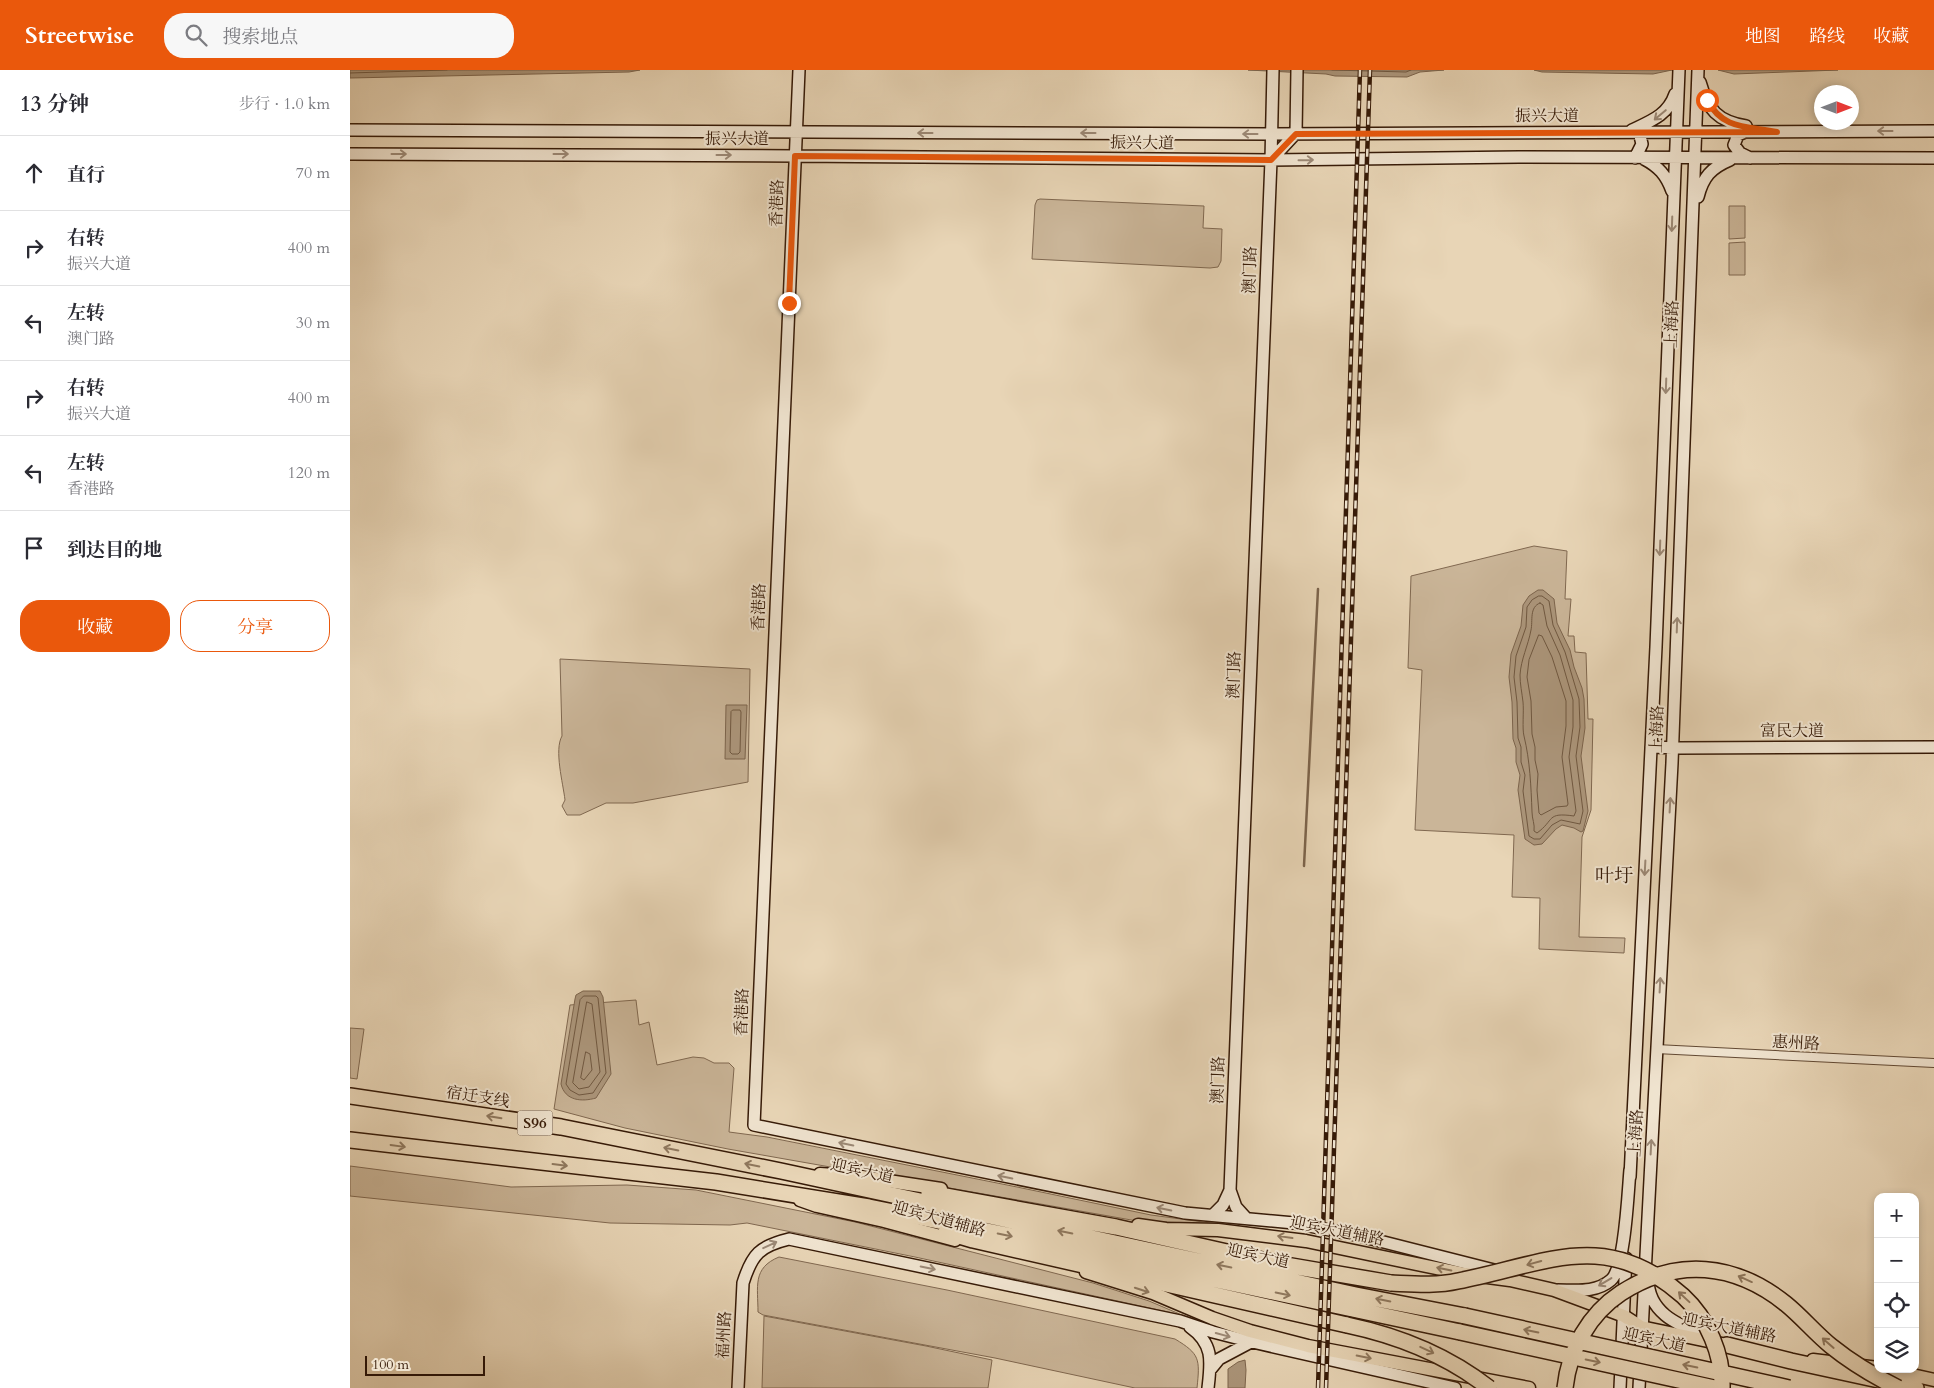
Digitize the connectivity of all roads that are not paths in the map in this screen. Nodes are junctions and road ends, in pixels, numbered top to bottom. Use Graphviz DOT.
graph roads {
  1 [pos="800,70"];
  2 [pos="1273,70"];
  3 [pos="1297,70"];
  4 [pos="1679,70"];
  5 [pos="1698,72"];
  6 [pos="1678,83"];
  7 [pos="1697,94"];
  8 [pos="350,130"];
  9 [pos="1934,131"];
  10 [pos="1626,132"];
  11 [pos="1639,132"];
  12 [pos="1676,132"];
  13 [pos="1696,132"];
  14 [pos="1745,132"];
  15 [pos="1777,132"];
  16 [pos="797,133"];
  17 [pos="1271,134"];
  18 [pos="1296,134"];
  19 [pos="350,154"];
  20 [pos="795,156"];
  21 [pos="1639,158"];
  22 [pos="1675,158"];
  23 [pos="1733,158"];
  24 [pos="1750,158"];
  25 [pos="1934,158"];
  26 [pos="1695,159"];
  27 [pos="1271,160"];
  28 [pos="1693,190"];
  29 [pos="1674,194"];
  30 [pos="1692,215"];
  31 [pos="1676,644"];
  32 [pos="1656,647"];
  33 [pos="1934,746"];
  34 [pos="1651,747"];
  35 [pos="1672,748"];
  36 [pos="1668,838"];
  37 [pos="1647,840"];
  38 [pos="1656,1049"];
  39 [pos="1934,1063"];
  40 [pos="350,1096"];
  41 [pos="350,1140"];
  42 [pos="719,1159"];
  43 [pos="1630,1170"];
  44 [pos="1650,1171"];
  45 [pos="781,1172"];
  46 [pos="1230,1190"];
  47 [pos="774,1191"];
  48 [pos="868,1208"];
  49 [pos="1213,1215"];
  50 [pos="1246,1218"];
  51 [pos="1554,1290"];
  52 [pos="1624,1316"];
  53 [pos="1180,1321"];
  54 [pos="1641,1327"];
  55 [pos="1251,1342"];
  56 [pos="1727,1345"];
  57 [pos="1874,1367"];
  58 [pos="1210,1370"];
  59 [pos="1903,1373"];
  60 [pos="1934,1380"];
  61 [pos="1436,1384"];
  62 [pos="738,1388"];
  63 [pos="1208,1388"];
  64 [pos="1449,1388"];
  65 [pos="1455,1388"];
  66 [pos="1489,1388"];
  67 [pos="1530,1388"];
  68 [pos="1564,1388"];
  69 [pos="1620,1388"];
  70 [pos="1639,1388"];
  71 [pos="1715,1388"];
  72 [pos="1722,1388"];
  73 [pos="1789,1388"];
  74 [pos="1898,1388"];
  75 [pos="1916,1388"];
  1 -- 16 [label="main road, 香港路"];
  2 -- 17 [label="main road, 澳门路"];
  3 -- 18 [label="main road"];
  4 -- 6 [label="main road, 上海路"];
  5 -- 7 [label="main road, 上海路"];
  5 -- 15 [label="main road"];
  6 -- 7 [label="main road"];
  6 -- 10 [label="main road, one-way"];
  6 -- 12 [label="main road, 上海路"];
  7 -- 13 [label="main road, 上海路"];
  8 -- 16 [label="main road, 振兴大道"];
  9 -- 15 [label="main road, 振兴大道, one-way"];
  10 -- 11 [label="main road, 振兴大道"];
  10 -- 18 [label="main road, 振兴大道"];
  11 -- 12 [label="main road, 振兴大道"];
  11 -- 21 [label="main road"];
  12 -- 13 [label="main road, 振兴大道"];
  12 -- 22 [label="main road, 上海路"];
  13 -- 14 [label="main road, 振兴大道"];
  13 -- 26 [label="main road, 上海路"];
  14 -- 15 [label="main road, 振兴大道"];
  14 -- 24 [label="main road"];
  17 -- 16 [label="main road, 振兴大道, one-way"];
  16 -- 20 [label="main road, 香港路"];
  17 -- 18 [label="main road, 振兴大道"];
  17 -- 27 [label="main road, 澳门路"];
  18 -- 27 [label="main road"];
  19 -- 20 [label="main road, 振兴大道, one-way"];
  20 -- 27 [label="main road, 振兴大道"];
  49 -- 20 [label="main road, 香港路, one-way"];
  21 -- 22 [label="main road, 振兴大道"];
  27 -- 21 [label="main road, 振兴大道, one-way"];
  21 -- 29 [label="main road"];
  22 -- 26 [label="main road, 振兴大道"];
  22 -- 29 [label="main road, 上海路"];
  23 -- 24 [label="main road, 振兴大道"];
  23 -- 26 [label="main road, 振兴大道"];
  23 -- 30 [label="main road"];
  24 -- 25 [label="main road, 振兴大道"];
  26 -- 28 [label="main road, 上海路"];
  27 -- 46 [label="main road, 澳门路"];
  28 -- 29 [label="main road"];
  28 -- 30 [label="main road, 上海路"];
  29 -- 32 [label="main road, 上海路, one-way"];
  31 -- 30 [label="main road, 上海路, one-way"];
  31 -- 32 [label="main road"];
  31 -- 35 [label="main road, 上海路"];
  32 -- 34 [label="main road, 上海路"];
  33 -- 35 [label="main road, 富民大道"];
  34 -- 35 [label="main road, 富民大道"];
  34 -- 37 [label="main road, 上海路"];
  36 -- 35 [label="main road, 上海路, one-way"];
  36 -- 37 [label="main road"];
  38 -- 36 [label="main road, 上海路, one-way"];
  37 -- 43 [label="main road, 上海路, one-way"];
  38 -- 39 [label="street, 惠州路"];
  44 -- 38 [label="main road, 上海路, one-way"];
  42 -- 40 [label="highway, 宿迁支线 / S96, one-way"];
  41 -- 47 [label="highway, 迎宾大道, one-way"];
  45 -- 42 [label="highway, 迎宾大道, one-way"];
  43 -- 51 [label="main road, one-way"];
  43 -- 52 [label="main road, 上海路"];
  44 -- 54 [label="main road, 上海路"];
  44 -- 56 [label="main road"];
  51 -- 45 [label="main road, 迎宾大道辅路, one-way"];
  72 -- 45 [label="highway, one-way, bridge"];
  73 -- 45 [label="highway, 迎宾大道, one-way, bridge"];
  46 -- 49 [label="main road"];
  46 -- 50 [label="main road"];
  47 -- 48 [label="highway, 迎宾大道"];
  47 -- 67 [label="main road, 迎宾大道辅路, one-way"];
  48 -- 66 [label="highway, one-way, bridge"];
  48 -- 71 [label="highway, 迎宾大道, one-way, bridge"];
  49 -- 50 [label="main road"];
  50 -- 51 [label="main road"];
  51 -- 52 [label="main road, 迎宾大道辅路"];
  52 -- 54 [label="main road, 迎宾大道辅路"];
  52 -- 69 [label="main road, 上海路"];
  53 -- 55 [label="main road, 福州路, one-way"];
  53 -- 58 [label="main road"];
  62 -- 53 [label="main road, 福州路, one-way"];
  54 -- 56 [label="main road, 迎宾大道辅路"];
  54 -- 70 [label="main road, 上海路"];
  55 -- 58 [label="main road"];
  55 -- 61 [label="main road, 福州路"];
  56 -- 57 [label="main road, 迎宾大道辅路"];
  56 -- 75 [label="highway"];
  58 -- 63 [label="main road"];
  59 -- 60 [label="main road"];
  61 -- 64 [label="main road"];
  61 -- 65 [label="main road"];
  74 -- 68 [label="highway, one-way, bridge"];
}
